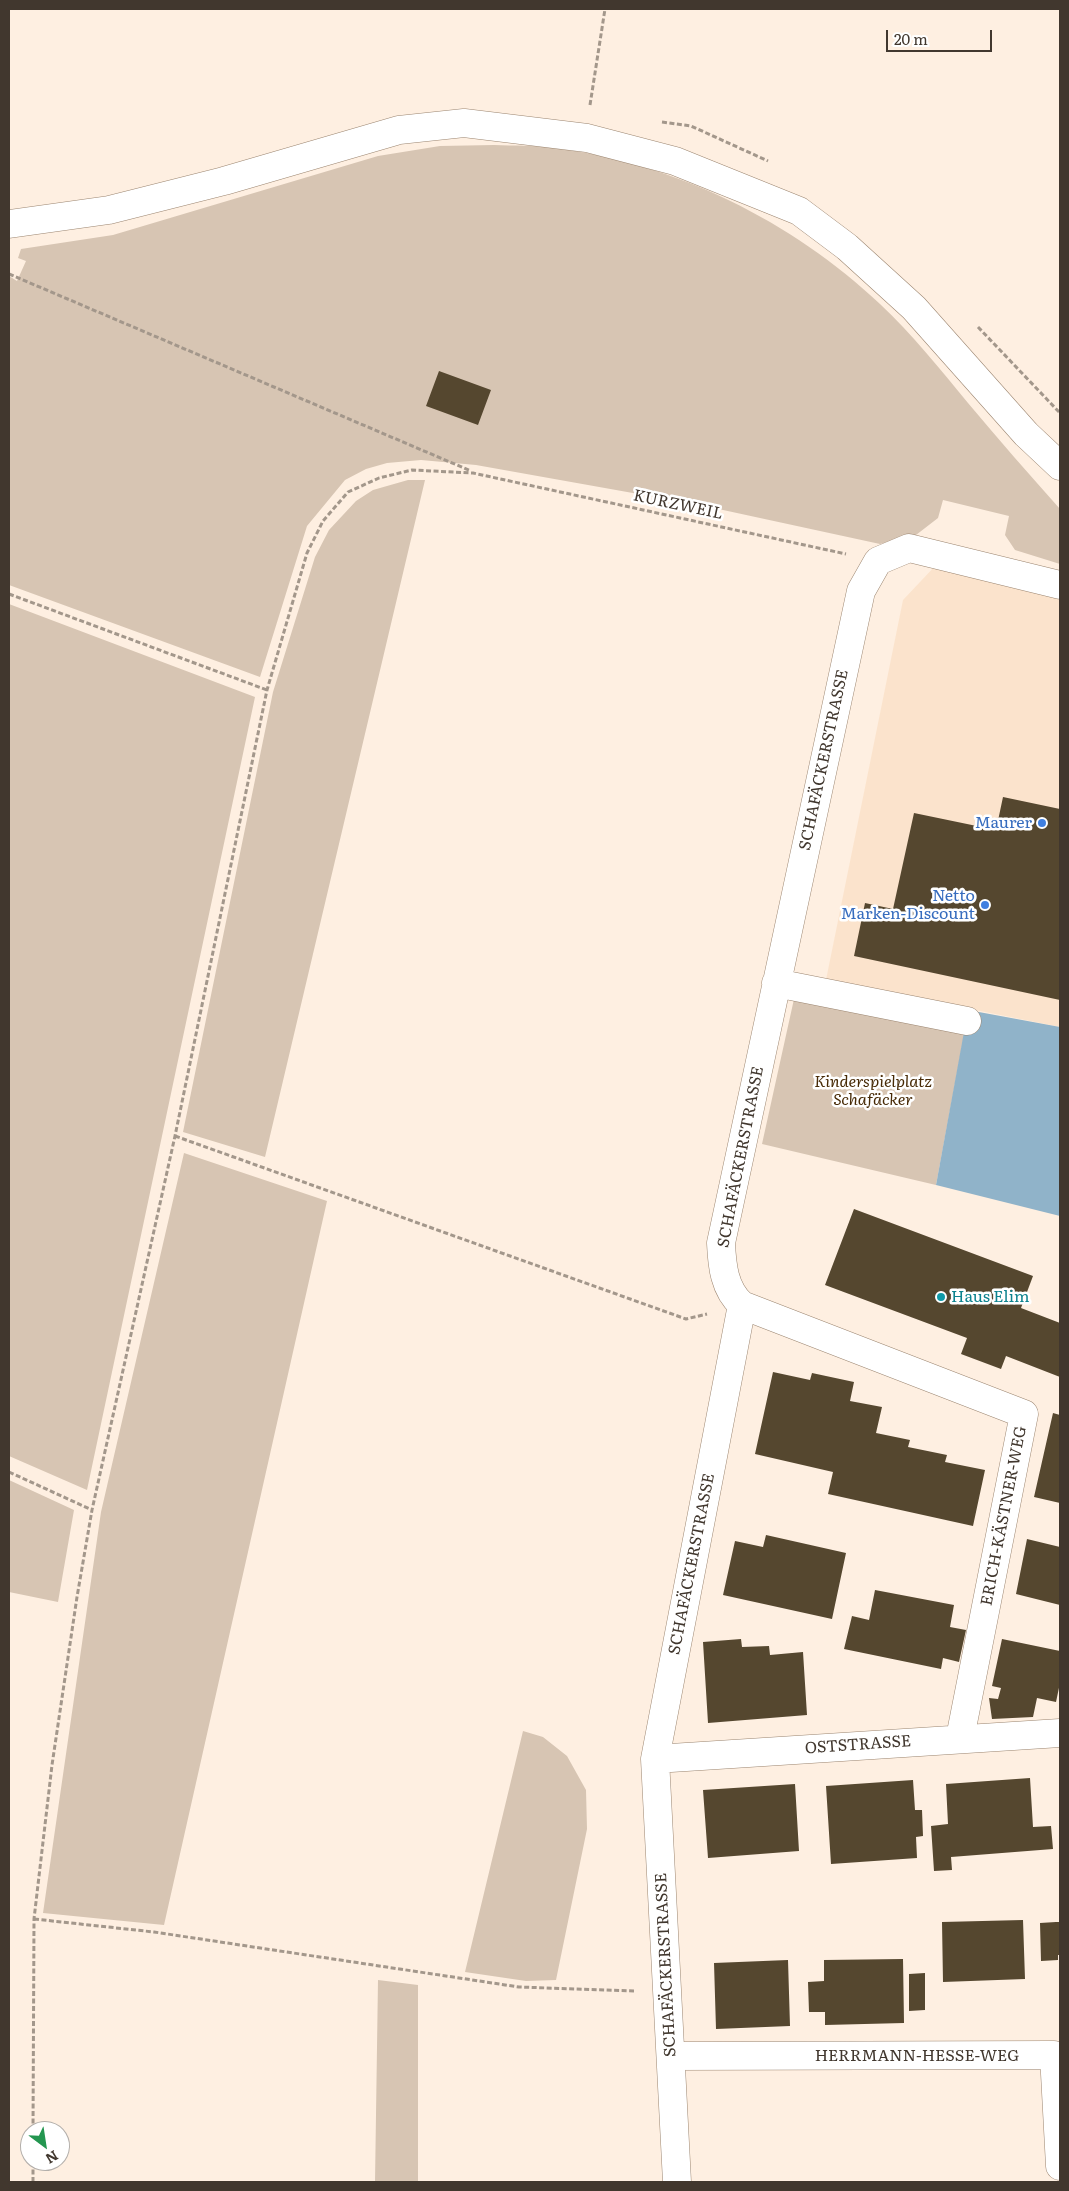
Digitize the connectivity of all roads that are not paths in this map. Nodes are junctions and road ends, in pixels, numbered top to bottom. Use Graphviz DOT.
graph roads {
  1 [pos="9,224"];
  2 [pos="1060,466"];
  3 [pos="1060,586"];
  4 [pos="776,983"];
  5 [pos="967,1021"];
  6 [pos="742,1305"];
  7 [pos="1060,1733"];
  8 [pos="960,1738"];
  9 [pos="655,1759"];
  10 [pos="671,2056"];
  11 [pos="1060,2166"];
  12 [pos="677,2182"];
  1 -- 2 [label="street"];
  3 -- 4 [label="street, SCHAFÄCKERSTRASSE"];
  4 -- 5 [label="street"];
  4 -- 6 [label="street, SCHAFÄCKERSTRASSE"];
  6 -- 8 [label="street, ERICH-KÄSTNER-WEG"];
  6 -- 9 [label="street, SCHAFÄCKERSTRASSE"];
  7 -- 8 [label="street, OSTSTRASSE"];
  8 -- 9 [label="street, OSTSTRASSE"];
  9 -- 10 [label="street, SCHAFÄCKERSTRASSE"];
  10 -- 11 [label="street, HERRMANN-HESSE-WEG"];
  10 -- 12 [label="street, SCHAFÄCKERSTRASSE"];
}
